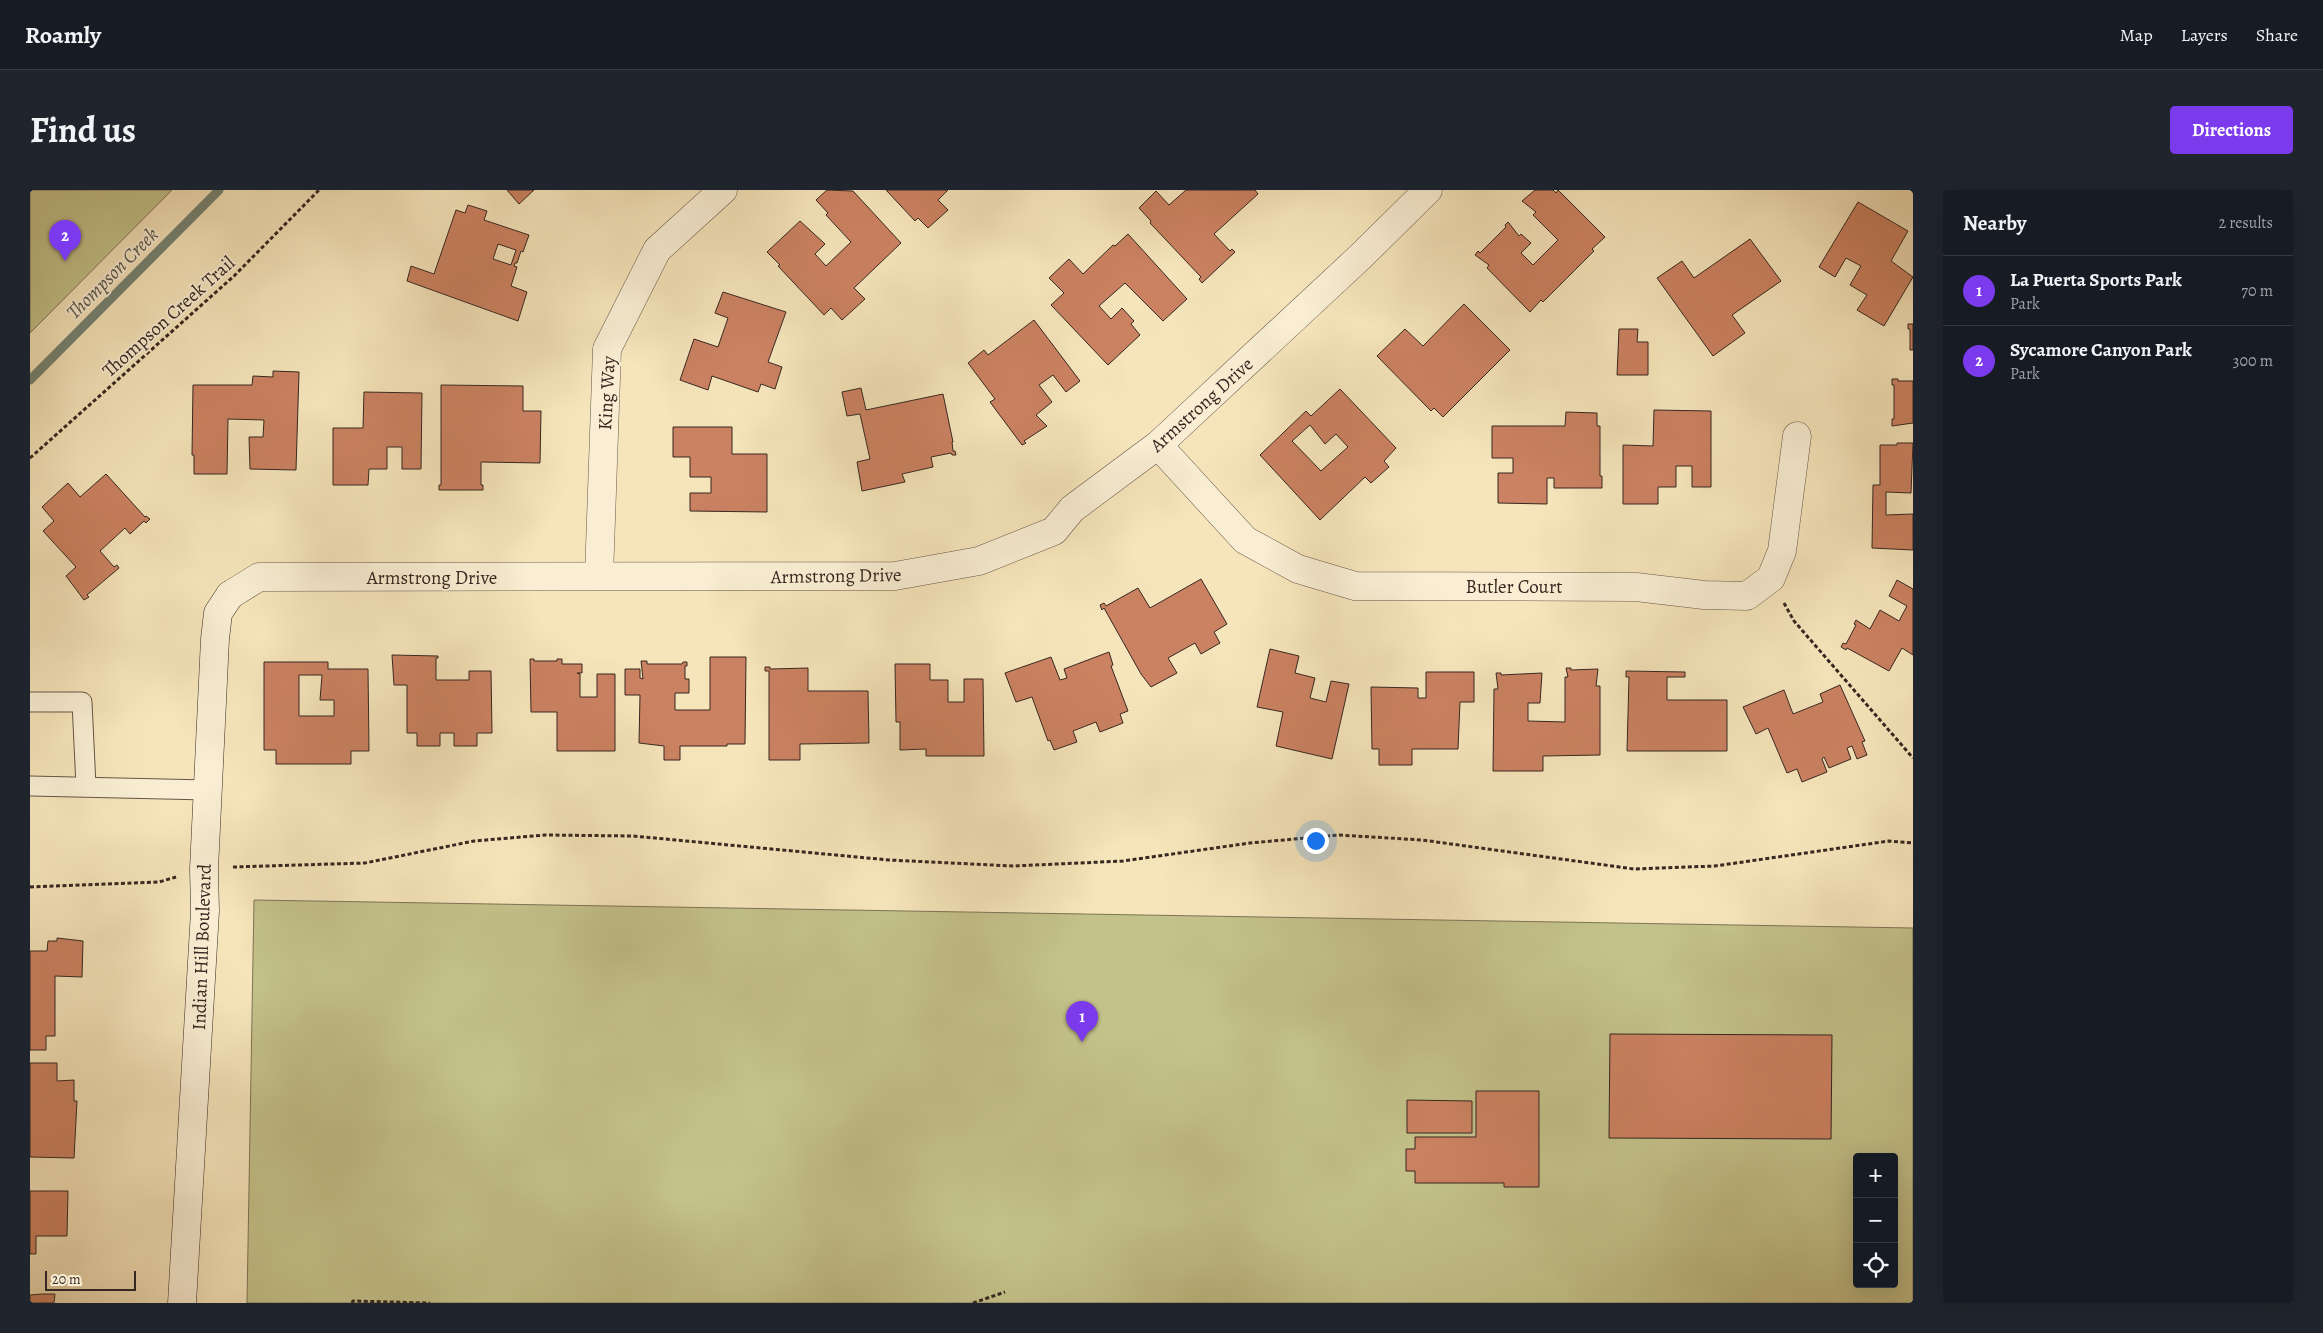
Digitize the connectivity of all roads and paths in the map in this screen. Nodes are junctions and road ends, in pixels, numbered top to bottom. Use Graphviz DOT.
graph roads {
  1 [pos="319,190"];
  2 [pos="723,190"];
  3 [pos="1428,190"];
  4 [pos="1797,436"];
  5 [pos="1158,445"];
  6 [pos="30,458"];
  7 [pos="599,576"];
  8 [pos="1770,578"];
  9 [pos="230,595"];
  10 [pos="30,702"];
  11 [pos="1913,758"];
  12 [pos="30,786"];
  13 [pos="86,786"];
  14 [pos="208,790"];
  15 [pos="1913,843"];
  16 [pos="204,869"];
  17 [pos="30,886"];
  18 [pos="1006,1292"];
  19 [pos="182,1303"];
  20 [pos="352,1303"];
  21 [pos="430,1303"];
  22 [pos="973,1303"];
  1 -- 6 [label="path, Thompson Creek Trail"];
  2 -- 7 [label="street, King Way"];
  3 -- 5 [label="street, Armstrong Drive"];
  4 -- 8 [label="street, Butler Court"];
  5 -- 7 [label="street, Armstrong Drive"];
  5 -- 8 [label="street, Butler Court"];
  7 -- 9 [label="street, Armstrong Drive"];
  8 -- 11 [label="path"];
  9 -- 14 [label="street, Indian Hill Boulevard"];
  10 -- 13 [label="lane"];
  12 -- 13 [label="lane"];
  13 -- 14 [label="lane"];
  14 -- 16 [label="street, Indian Hill Boulevard"];
  15 -- 16 [label="path"];
  16 -- 17 [label="path"];
  16 -- 19 [label="street, Indian Hill Boulevard"];
  18 -- 22 [label="path"];
  20 -- 21 [label="path"];
}
